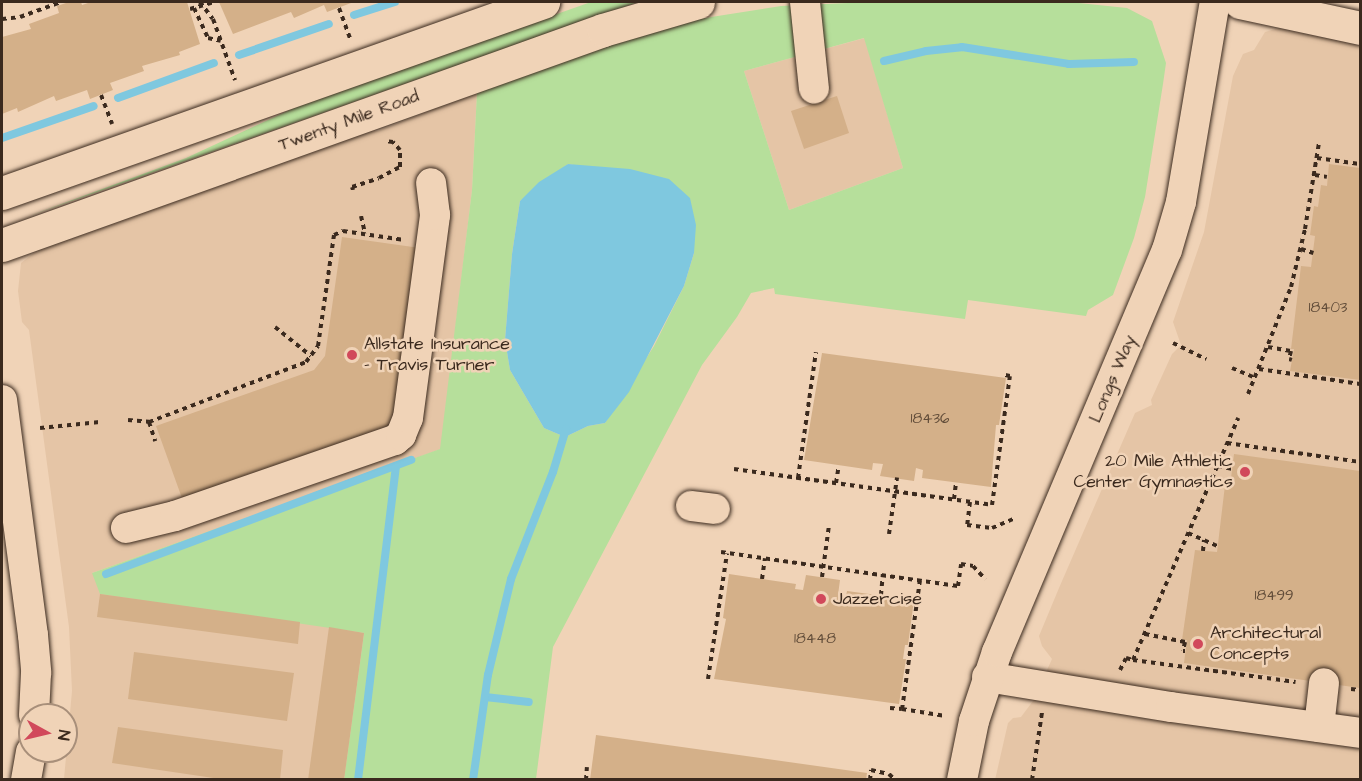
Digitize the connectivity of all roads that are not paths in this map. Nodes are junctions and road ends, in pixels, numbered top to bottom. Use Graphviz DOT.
graph roads {
  1 [pos="543,2"];
  2 [pos="698,2"];
  3 [pos="805,2"];
  4 [pos="1215,2"];
  5 [pos="1240,2"];
  6 [pos="1360,28"];
  7 [pos="814,89"];
  8 [pos="432,183"];
  9 [pos="2,193"];
  10 [pos="2,245"];
  11 [pos="2,400"];
  12 [pos="126,528"];
  13 [pos="987,677"];
  14 [pos="1324,684"];
  15 [pos="35,703"];
  16 [pos="1319,727"];
  17 [pos="1360,733"];
  18 [pos="29,763"];
  19 [pos="26,780"];
  20 [pos="962,780"];
  1 -- 9 [label="main road"];
  2 -- 10 [label="main road, Twenty Mile Road"];
  3 -- 7 [label="street"];
  4 -- 13 [label="street, Longs Way"];
  5 -- 6 [label="main road"];
  8 -- 12 [label="street"];
  11 -- 15 [label="street"];
  13 -- 16 [label="street"];
  13 -- 20 [label="street, Longs Way"];
  14 -- 16 [label="street"];
  16 -- 17 [label="street"];
  18 -- 19 [label="street"];
}
